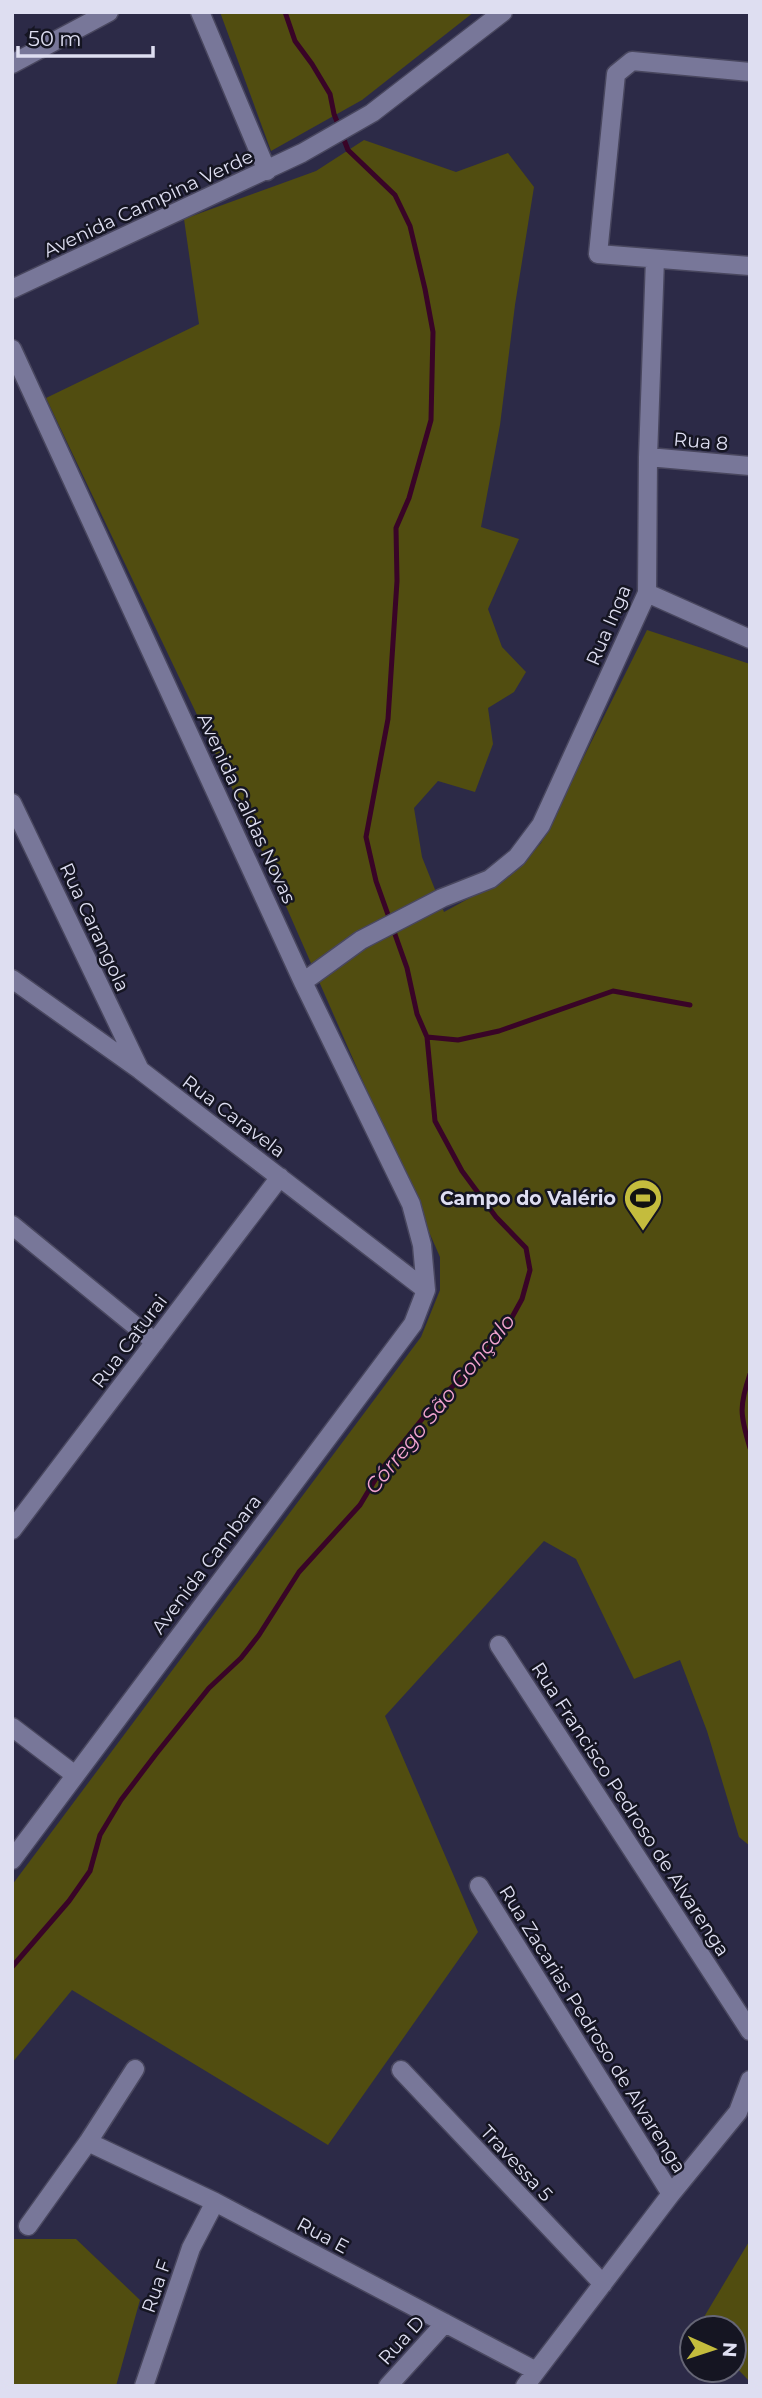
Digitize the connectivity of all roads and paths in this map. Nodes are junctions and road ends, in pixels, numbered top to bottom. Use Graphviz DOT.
graph roads {
  1 [pos="109,12"];
  2 [pos="200,12"];
  3 [pos="503,12"];
  4 [pos="12,64"];
  5 [pos="750,72"];
  6 [pos="267,171"];
  7 [pos="654,259"];
  8 [pos="750,266"];
  9 [pos="12,289"];
  10 [pos="12,349"];
  11 [pos="648,457"];
  12 [pos="750,466"];
  13 [pos="647,593"];
  14 [pos="750,639"];
  15 [pos="12,803"];
  16 [pos="12,979"];
  17 [pos="303,982"];
  18 [pos="140,1070"];
  19 [pos="280,1177"];
  20 [pos="12,1225"];
  21 [pos="426,1290"];
  22 [pos="155,1342"];
  23 [pos="12,1530"];
  24 [pos="499,1645"];
  25 [pos="12,1727"];
  26 [pos="75,1775"];
  27 [pos="12,1860"];
  28 [pos="479,1886"];
  29 [pos="750,2031"];
  30 [pos="135,2069"];
  31 [pos="401,2070"];
  32 [pos="750,2081"];
  33 [pos="88,2142"];
  34 [pos="671,2194"];
  35 [pos="215,2203"];
  36 [pos="28,2227"];
  37 [pos="603,2284"];
  38 [pos="445,2323"];
  39 [pos="536,2371"];
  40 [pos="144,2386"];
  41 [pos="388,2386"];
  42 [pos="525,2386"];
  1 -- 4 [label="street"];
  2 -- 6 [label="street"];
  3 -- 6 [label="street, Avenida Campina Verde"];
  5 -- 7 [label="street"];
  6 -- 9 [label="street, Avenida Campina Verde"];
  7 -- 8 [label="street"];
  7 -- 11 [label="street, Rua Inga"];
  10 -- 17 [label="street, Avenida Caldas Novas"];
  11 -- 12 [label="street, Rua 8"];
  11 -- 13 [label="street, Rua Inga"];
  13 -- 14 [label="street"];
  13 -- 17 [label="street, Rua Inga"];
  15 -- 18 [label="street, Rua Carangola"];
  16 -- 18 [label="street, Rua Caravela"];
  17 -- 21 [label="street, Avenida Caldas Novas"];
  18 -- 19 [label="street, Rua Caravela"];
  19 -- 21 [label="street, Rua Caravela"];
  19 -- 22 [label="street, Rua Caturai"];
  20 -- 22 [label="street"];
  21 -- 26 [label="street, Avenida Cambara"];
  22 -- 23 [label="street, Rua Caturai"];
  24 -- 29 [label="street, Rua Francisco Pedroso de Alvarenga"];
  25 -- 26 [label="street"];
  26 -- 27 [label="street, Avenida Cambara"];
  28 -- 34 [label="street, Rua Zacarias Pedroso de Alvarenga"];
  30 -- 33 [label="street"];
  31 -- 37 [label="street, Travessa 5"];
  32 -- 34 [label="street"];
  33 -- 35 [label="street, Rua E"];
  33 -- 36 [label="street"];
  34 -- 37 [label="street"];
  35 -- 38 [label="street, Rua E"];
  35 -- 40 [label="street, Rua F"];
  37 -- 39 [label="street"];
  38 -- 39 [label="street, Rua E"];
  38 -- 41 [label="street, Rua D"];
  39 -- 42 [label="street"];
}
